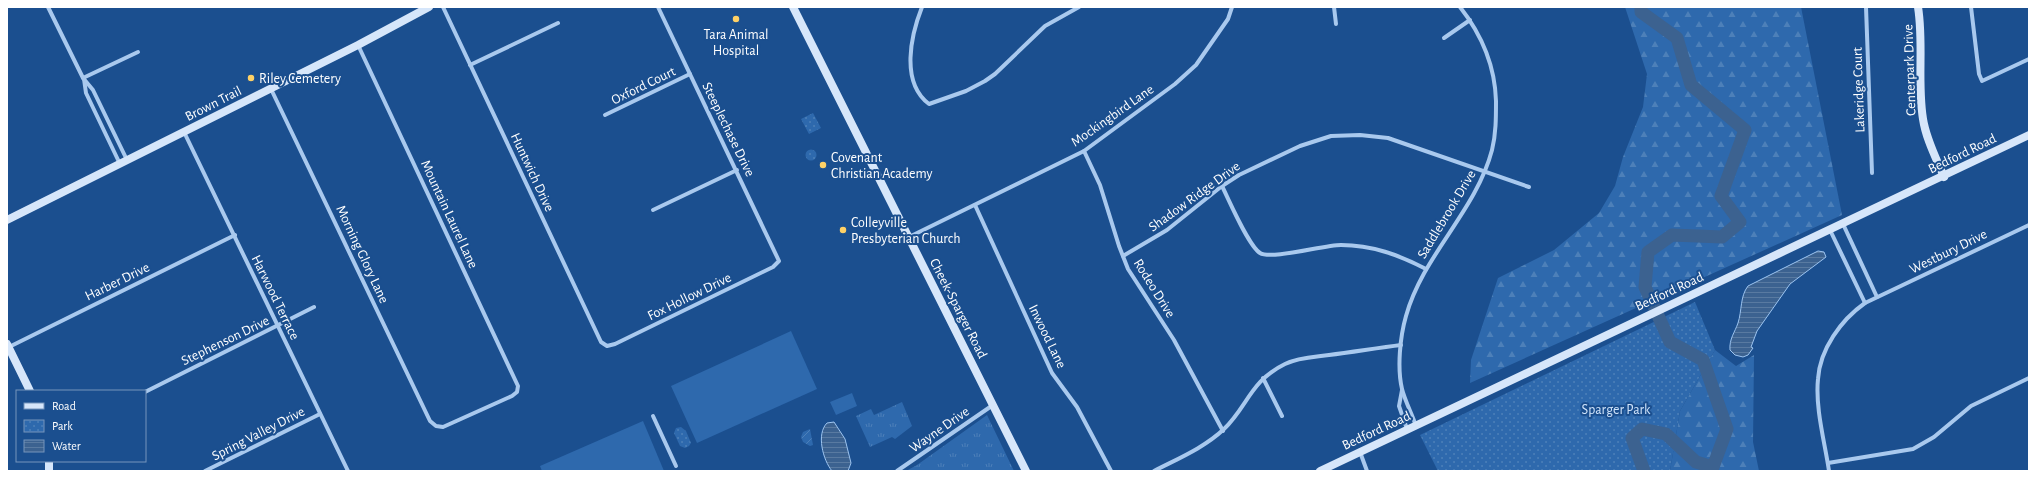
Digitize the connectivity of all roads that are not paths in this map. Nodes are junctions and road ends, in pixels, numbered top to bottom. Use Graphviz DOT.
graph roads {
  1 [pos="48,7"];
  2 [pos="429,7"];
  3 [pos="443,7"];
  4 [pos="658,7"];
  5 [pos="793,7"];
  6 [pos="922,7"];
  7 [pos="1079,7"];
  8 [pos="1232,7"];
  9 [pos="1334,7"];
  10 [pos="1460,7"];
  11 [pos="1866,7"];
  12 [pos="1918,7"];
  13 [pos="1971,7"];
  14 [pos="1470,20"];
  15 [pos="558,23"];
  16 [pos="1336,24"];
  17 [pos="1444,38"];
  18 [pos="358,45"];
  19 [pos="138,52"];
  20 [pos="2029,59"];
  21 [pos="470,65"];
  22 [pos="690,74"];
  23 [pos="84,78"];
  24 [pos="271,89"];
  25 [pos="605,115"];
  26 [pos="184,132"];
  27 [pos="2029,135"];
  28 [pos="1084,151"];
  29 [pos="124,163"];
  30 [pos="737,170"];
  31 [pos="1485,171"];
  32 [pos="1872,173"];
  33 [pos="1944,177"];
  34 [pos="1222,186"];
  35 [pos="1529,187"];
  36 [pos="975,205"];
  37 [pos="653,210"];
  38 [pos="7,220"];
  39 [pos="1843,224"];
  40 [pos="2029,225"];
  41 [pos="1830,230"];
  42 [pos="235,235"];
  43 [pos="909,238"];
  44 [pos="1123,256"];
  45 [pos="779,261"];
  46 [pos="1426,269"];
  47 [pos="1877,297"];
  48 [pos="1865,303"];
  49 [pos="314,308"];
  50 [pos="278,326"];
  51 [pos="604,345"];
  52 [pos="1402,345"];
  53 [pos="8,346"];
  54 [pos="1264,378"];
  55 [pos="2029,378"];
  56 [pos="30,390"];
  57 [pos="1402,390"];
  58 [pos="146,392"];
  59 [pos="993,405"];
  60 [pos="320,414"];
  61 [pos="653,416"];
  62 [pos="1282,416"];
  63 [pos="436,426"];
  64 [pos="1416,426"];
  65 [pos="1223,430"];
  66 [pos="1408,430"];
  67 [pos="1360,452"];
  68 [pos="1828,463"];
  69 [pos="676,466"];
  70 [pos="205,471"];
  71 [pos="348,471"];
  72 [pos="897,471"];
  73 [pos="1026,471"];
  74 [pos="1111,471"];
  75 [pos="1154,471"];
  76 [pos="1320,471"];
  77 [pos="1367,471"];
  78 [pos="1829,471"];
  1 -- 23 [label="street"];
  2 -- 18 [label="street, Brown Trail"];
  3 -- 21 [label="street, Huntwich Drive"];
  4 -- 22 [label="street, Steeplechase Drive"];
  5 -- 43 [label="street, Cheek-Sparger Road"];
  6 -- 7 [label="street"];
  8 -- 28 [label="street, Mockingbird Lane"];
  9 -- 16 [label="street"];
  10 -- 14 [label="street, Saddlebrook Drive"];
  11 -- 32 [label="street, Lakeridge Court"];
  12 -- 33 [label="street, Centerpark Drive"];
  13 -- 20 [label="street"];
  14 -- 17 [label="street"];
  14 -- 31 [label="street, Saddlebrook Drive"];
  15 -- 21 [label="street"];
  18 -- 24 [label="street, Brown Trail"];
  18 -- 63 [label="street, Mountain Laurel Lane"];
  19 -- 23 [label="street"];
  21 -- 51 [label="street, Huntwich Drive"];
  22 -- 25 [label="street, Oxford Court"];
  22 -- 30 [label="street, Steeplechase Drive"];
  23 -- 29 [label="street"];
  23 -- 29 [label="street"];
  24 -- 26 [label="street, Brown Trail"];
  24 -- 63 [label="street, Morning Glory Lane"];
  26 -- 29 [label="street, Brown Trail"];
  26 -- 42 [label="street, Harwood Terrace"];
  27 -- 33 [label="street, Bedford Road"];
  28 -- 36 [label="street, Mockingbird Lane"];
  28 -- 44 [label="street, Rodeo Drive"];
  29 -- 38 [label="street, Brown Trail"];
  30 -- 37 [label="street"];
  30 -- 45 [label="street, Steeplechase Drive"];
  31 -- 34 [label="street, Shadow Ridge Drive"];
  31 -- 35 [label="street, Shadow Ridge Drive"];
  31 -- 46 [label="street, Saddlebrook Drive"];
  33 -- 39 [label="street, Bedford Road"];
  34 -- 44 [label="street, Shadow Ridge Drive"];
  34 -- 46 [label="street"];
  36 -- 43 [label="street, Mockingbird Lane"];
  36 -- 74 [label="street, Inwood Lane"];
  39 -- 41 [label="street, Bedford Road"];
  39 -- 47 [label="street"];
  40 -- 47 [label="street, Westbury Drive"];
  41 -- 48 [label="street"];
  41 -- 64 [label="street, Bedford Road"];
  42 -- 50 [label="street, Harwood Terrace"];
  42 -- 53 [label="street, Harber Drive"];
  43 -- 59 [label="street, Cheek-Sparger Road"];
  44 -- 65 [label="street, Rodeo Drive"];
  45 -- 51 [label="street, Fox Hollow Drive"];
  46 -- 52 [label="street, Saddlebrook Drive"];
  47 -- 48 [label="street, Westbury Drive"];
  48 -- 68 [label="street, Westbury Drive"];
  49 -- 50 [label="street, Stephenson Drive"];
  50 -- 58 [label="street, Stephenson Drive"];
  50 -- 60 [label="street, Harwood Terrace"];
  52 -- 54 [label="street"];
  52 -- 57 [label="street, Saddlebrook Drive"];
  53 -- 56 [label="street"];
  54 -- 62 [label="street"];
  54 -- 65 [label="street"];
  55 -- 68 [label="street"];
  57 -- 64 [label="street, Saddlebrook Drive"];
  57 -- 66 [label="street, Saddlebrook Drive"];
  59 -- 72 [label="street, Wayne Drive"];
  59 -- 73 [label="street, Cheek-Sparger Road"];
  60 -- 70 [label="street, Spring Valley Drive"];
  60 -- 71 [label="street, Harwood Terrace"];
  61 -- 69 [label="street"];
  64 -- 66 [label="street, Bedford Road"];
  65 -- 75 [label="street"];
  66 -- 67 [label="street, Bedford Road"];
  67 -- 76 [label="street, Bedford Road"];
  67 -- 77 [label="street"];
  68 -- 78 [label="street, Westbury Drive"];
}
